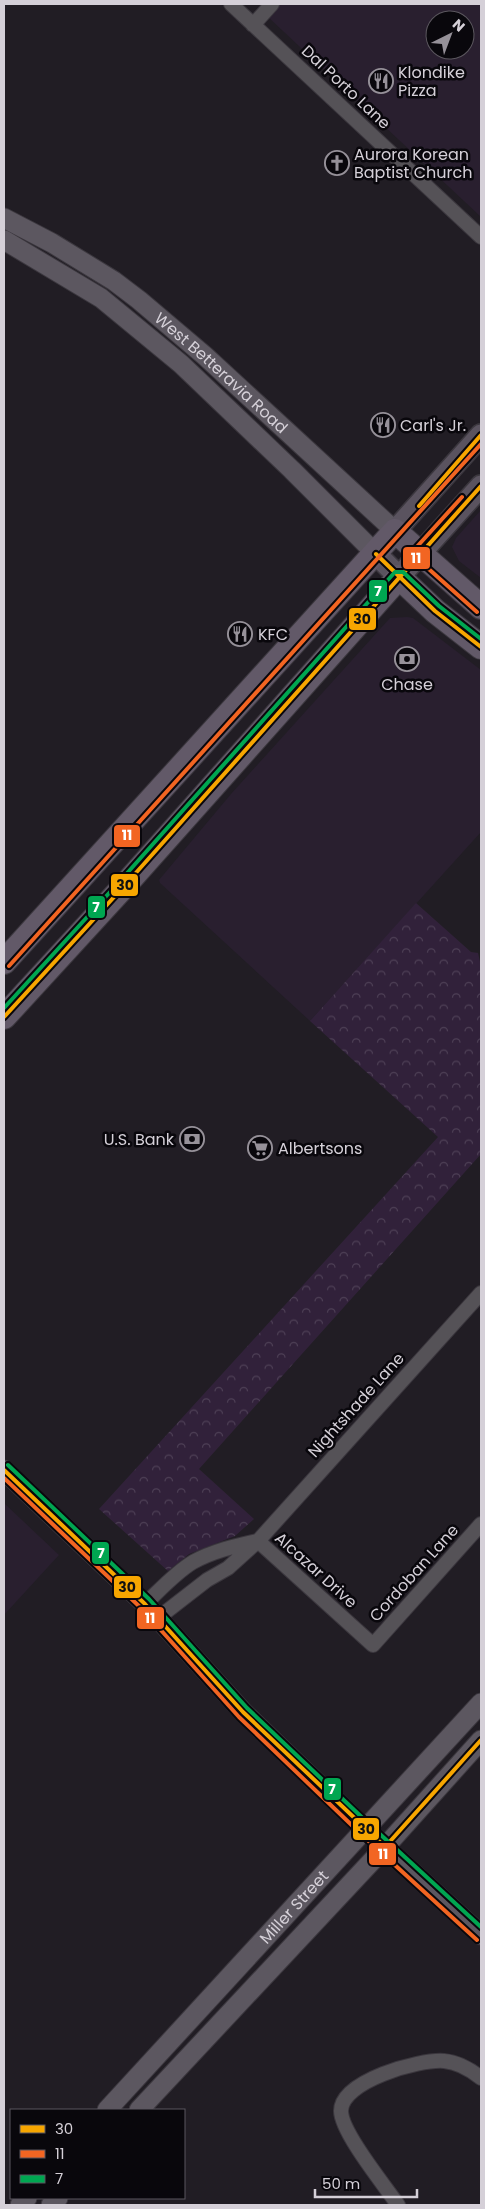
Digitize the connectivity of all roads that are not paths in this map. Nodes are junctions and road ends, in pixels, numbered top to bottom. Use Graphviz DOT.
graph roads {
  1 [pos="231,4"];
  2 [pos="272,4"];
  3 [pos="253,25"];
  4 [pos="4,218"];
  5 [pos="481,237"];
  6 [pos="4,240"];
  7 [pos="481,435"];
  8 [pos="481,486"];
  9 [pos="396,531"];
  10 [pos="376,554"];
  11 [pos="419,554"];
  12 [pos="399,577"];
  13 [pos="481,607"];
  14 [pos="481,647"];
  15 [pos="4,962"];
  16 [pos="5,1011"];
  17 [pos="481,1293"];
  18 [pos="4,1470"];
  19 [pos="481,1524"];
  20 [pos="258,1541"];
  21 [pos="145,1604"];
  22 [pos="158,1618"];
  23 [pos="373,1644"];
  24 [pos="481,1703"];
  25 [pos="481,1740"];
  26 [pos="366,1830"];
  27 [pos="385,1847"];
  28 [pos="481,1935"];
  29 [pos="481,2078"];
  30 [pos="108,2109"];
  31 [pos="140,2109"];
  32 [pos="398,2205"];
  1 -- 3 [label="street, Dal Porto Lane"];
  2 -- 3 [label="street"];
  3 -- 5 [label="street, Dal Porto Lane"];
  4 -- 9 [label="street, West Betteravia Road"];
  6 -- 10 [label="street, West Betteravia Road"];
  7 -- 9 [label="main road"];
  8 -- 11 [label="main road"];
  9 -- 10 [label="highway"];
  9 -- 11 [label="highway, West Betteravia Road"];
  10 -- 12 [label="main road, West Betteravia Road"];
  10 -- 15 [label="highway"];
  11 -- 12 [label="main road"];
  11 -- 13 [label="highway, West Betteravia Road"];
  12 -- 14 [label="highway"];
  12 -- 16 [label="highway"];
  17 -- 20 [label="street, Nightshade Lane"];
  18 -- 21 [label="street"];
  19 -- 23 [label="street, Cordoban Lane"];
  20 -- 21 [label="street"];
  20 -- 22 [label="street, Nightshade Lane"];
  20 -- 23 [label="street, Alcazar Drive"];
  21 -- 22 [label="street"];
  22 -- 26 [label="street"];
  24 -- 26 [label="street, Miller Street"];
  25 -- 27 [label="street, Miller Street"];
  26 -- 27 [label="street"];
  26 -- 30 [label="street, Miller Street"];
  27 -- 28 [label="street"];
  27 -- 31 [label="street, Miller Street"];
  29 -- 32 [label="street"];
}
